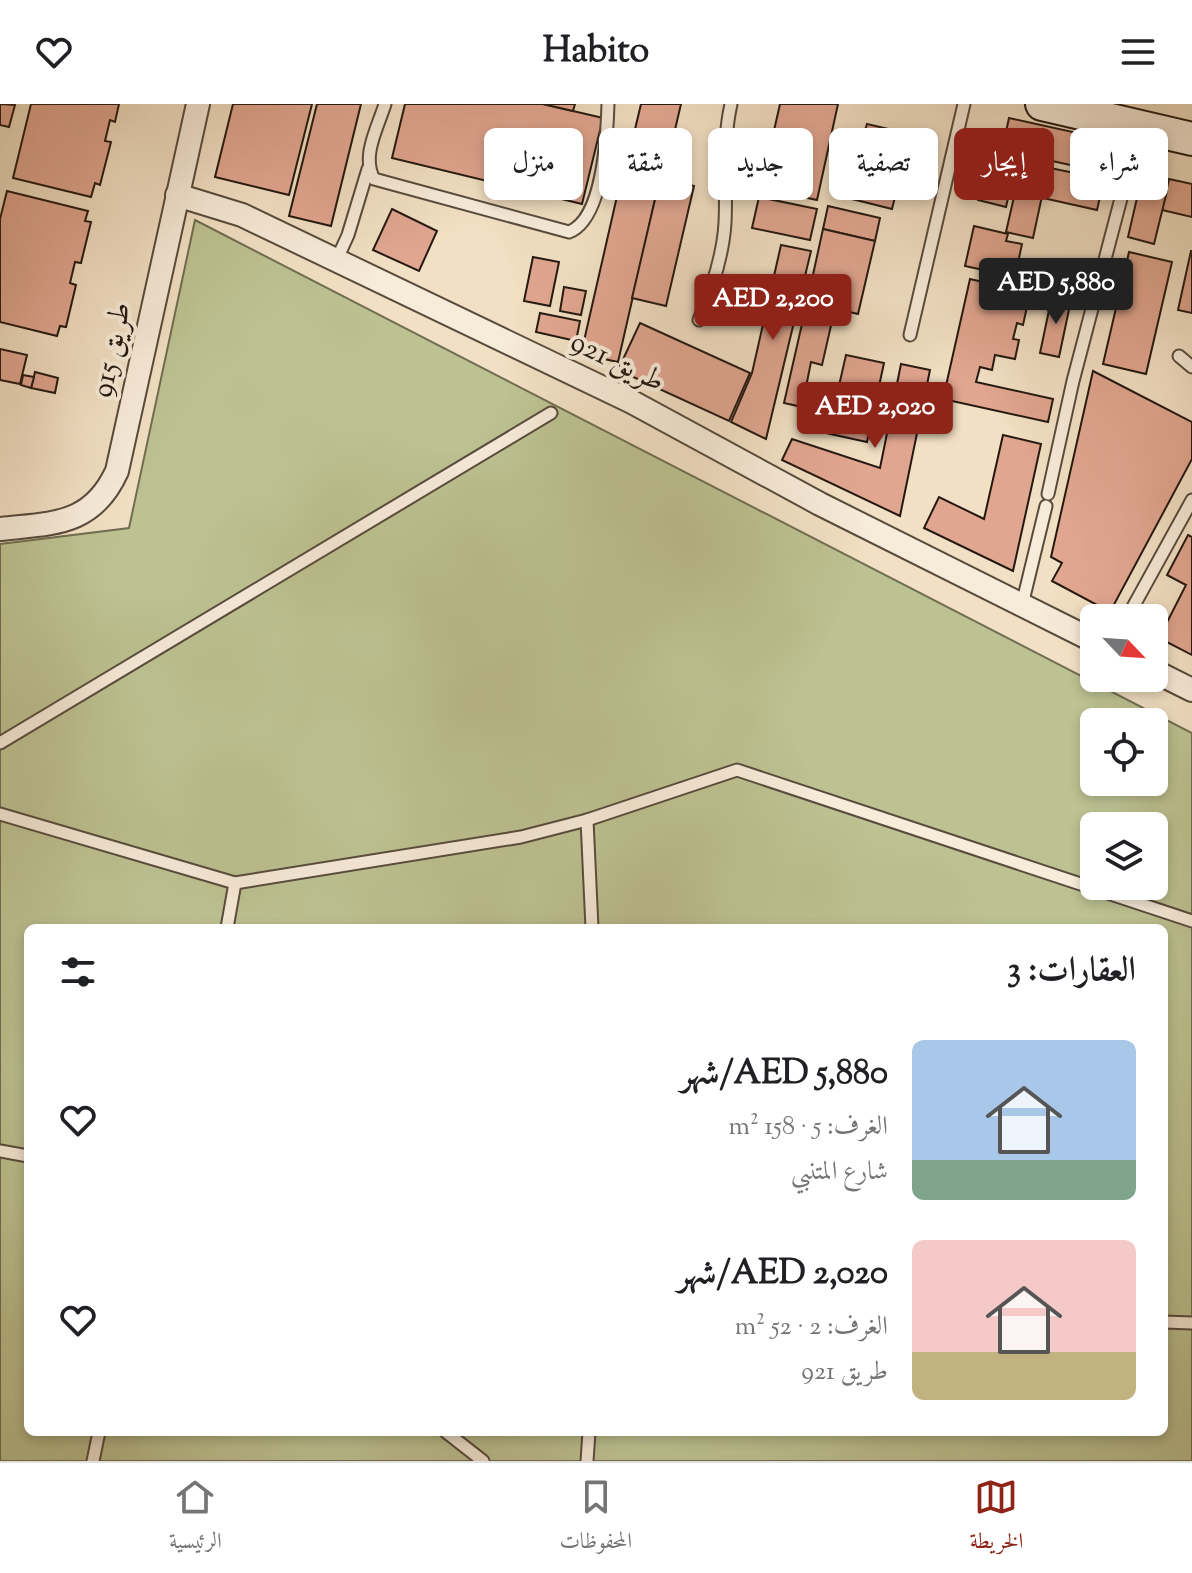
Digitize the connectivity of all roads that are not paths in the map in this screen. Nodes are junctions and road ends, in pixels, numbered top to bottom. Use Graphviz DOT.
graph roads {
  1 [pos="198,104"];
  2 [pos="385,104"];
  3 [pos="608,104"];
  4 [pos="731,104"];
  5 [pos="964,104"];
  6 [pos="1042,104"];
  7 [pos="1135,128"];
  8 [pos="1168,134"];
  9 [pos="1192,139"];
  10 [pos="368,169"];
  11 [pos="177,195"];
  12 [pos="1120,200"];
  13 [pos="337,259"];
  14 [pos="699,320"];
  15 [pos="910,335"];
  16 [pos="1179,356"];
  17 [pos="1191,365"];
  18 [pos="551,413"];
  19 [pos="1192,500"];
  20 [pos="0,529"];
  21 [pos="1135,604"];
  22 [pos="1022,605"];
  23 [pos="1080,634"];
  24 [pos="1168,678"];
  25 [pos="1192,690"];
  26 [pos="0,743"];
  27 [pos="0,814"];
  28 [pos="587,820"];
  29 [pos="235,883"];
  30 [pos="1192,921"];
  31 [pos="228,924"];
  32 [pos="592,924"];
  33 [pos="0,1151"];
  34 [pos="24,1155"];
  35 [pos="1168,1322"];
  36 [pos="1192,1323"];
  37 [pos="98,1436"];
  38 [pos="451,1436"];
  39 [pos="589,1436"];
  40 [pos="93,1461"];
  41 [pos="483,1461"];
  42 [pos="587,1461"];
  1 -- 11 [label="street, طريق 915"];
  2 -- 10 [label="lane"];
  3 -- 10 [label="lane"];
  4 -- 14 [label="lane"];
  5 -- 15 [label="lane"];
  6 -- 7 [label="main road"];
  8 -- 9 [label="main road"];
  10 -- 13 [label="lane"];
  11 -- 13 [label="street, طريق 921"];
  11 -- 20 [label="street, طريق 915"];
  12 -- 22 [label="lane"];
  13 -- 22 [label="street, طريق 921"];
  16 -- 17 [label="lane"];
  18 -- 26 [label="lane"];
  19 -- 21 [label="lane"];
  22 -- 23 [label="street, طريق 921"];
  24 -- 25 [label="street"];
  27 -- 29 [label="lane"];
  28 -- 29 [label="lane"];
  28 -- 30 [label="lane"];
  28 -- 32 [label="lane"];
  29 -- 31 [label="lane"];
  33 -- 34 [label="lane"];
  35 -- 36 [label="lane"];
  37 -- 40 [label="lane"];
  38 -- 41 [label="lane"];
  39 -- 42 [label="lane"];
}
